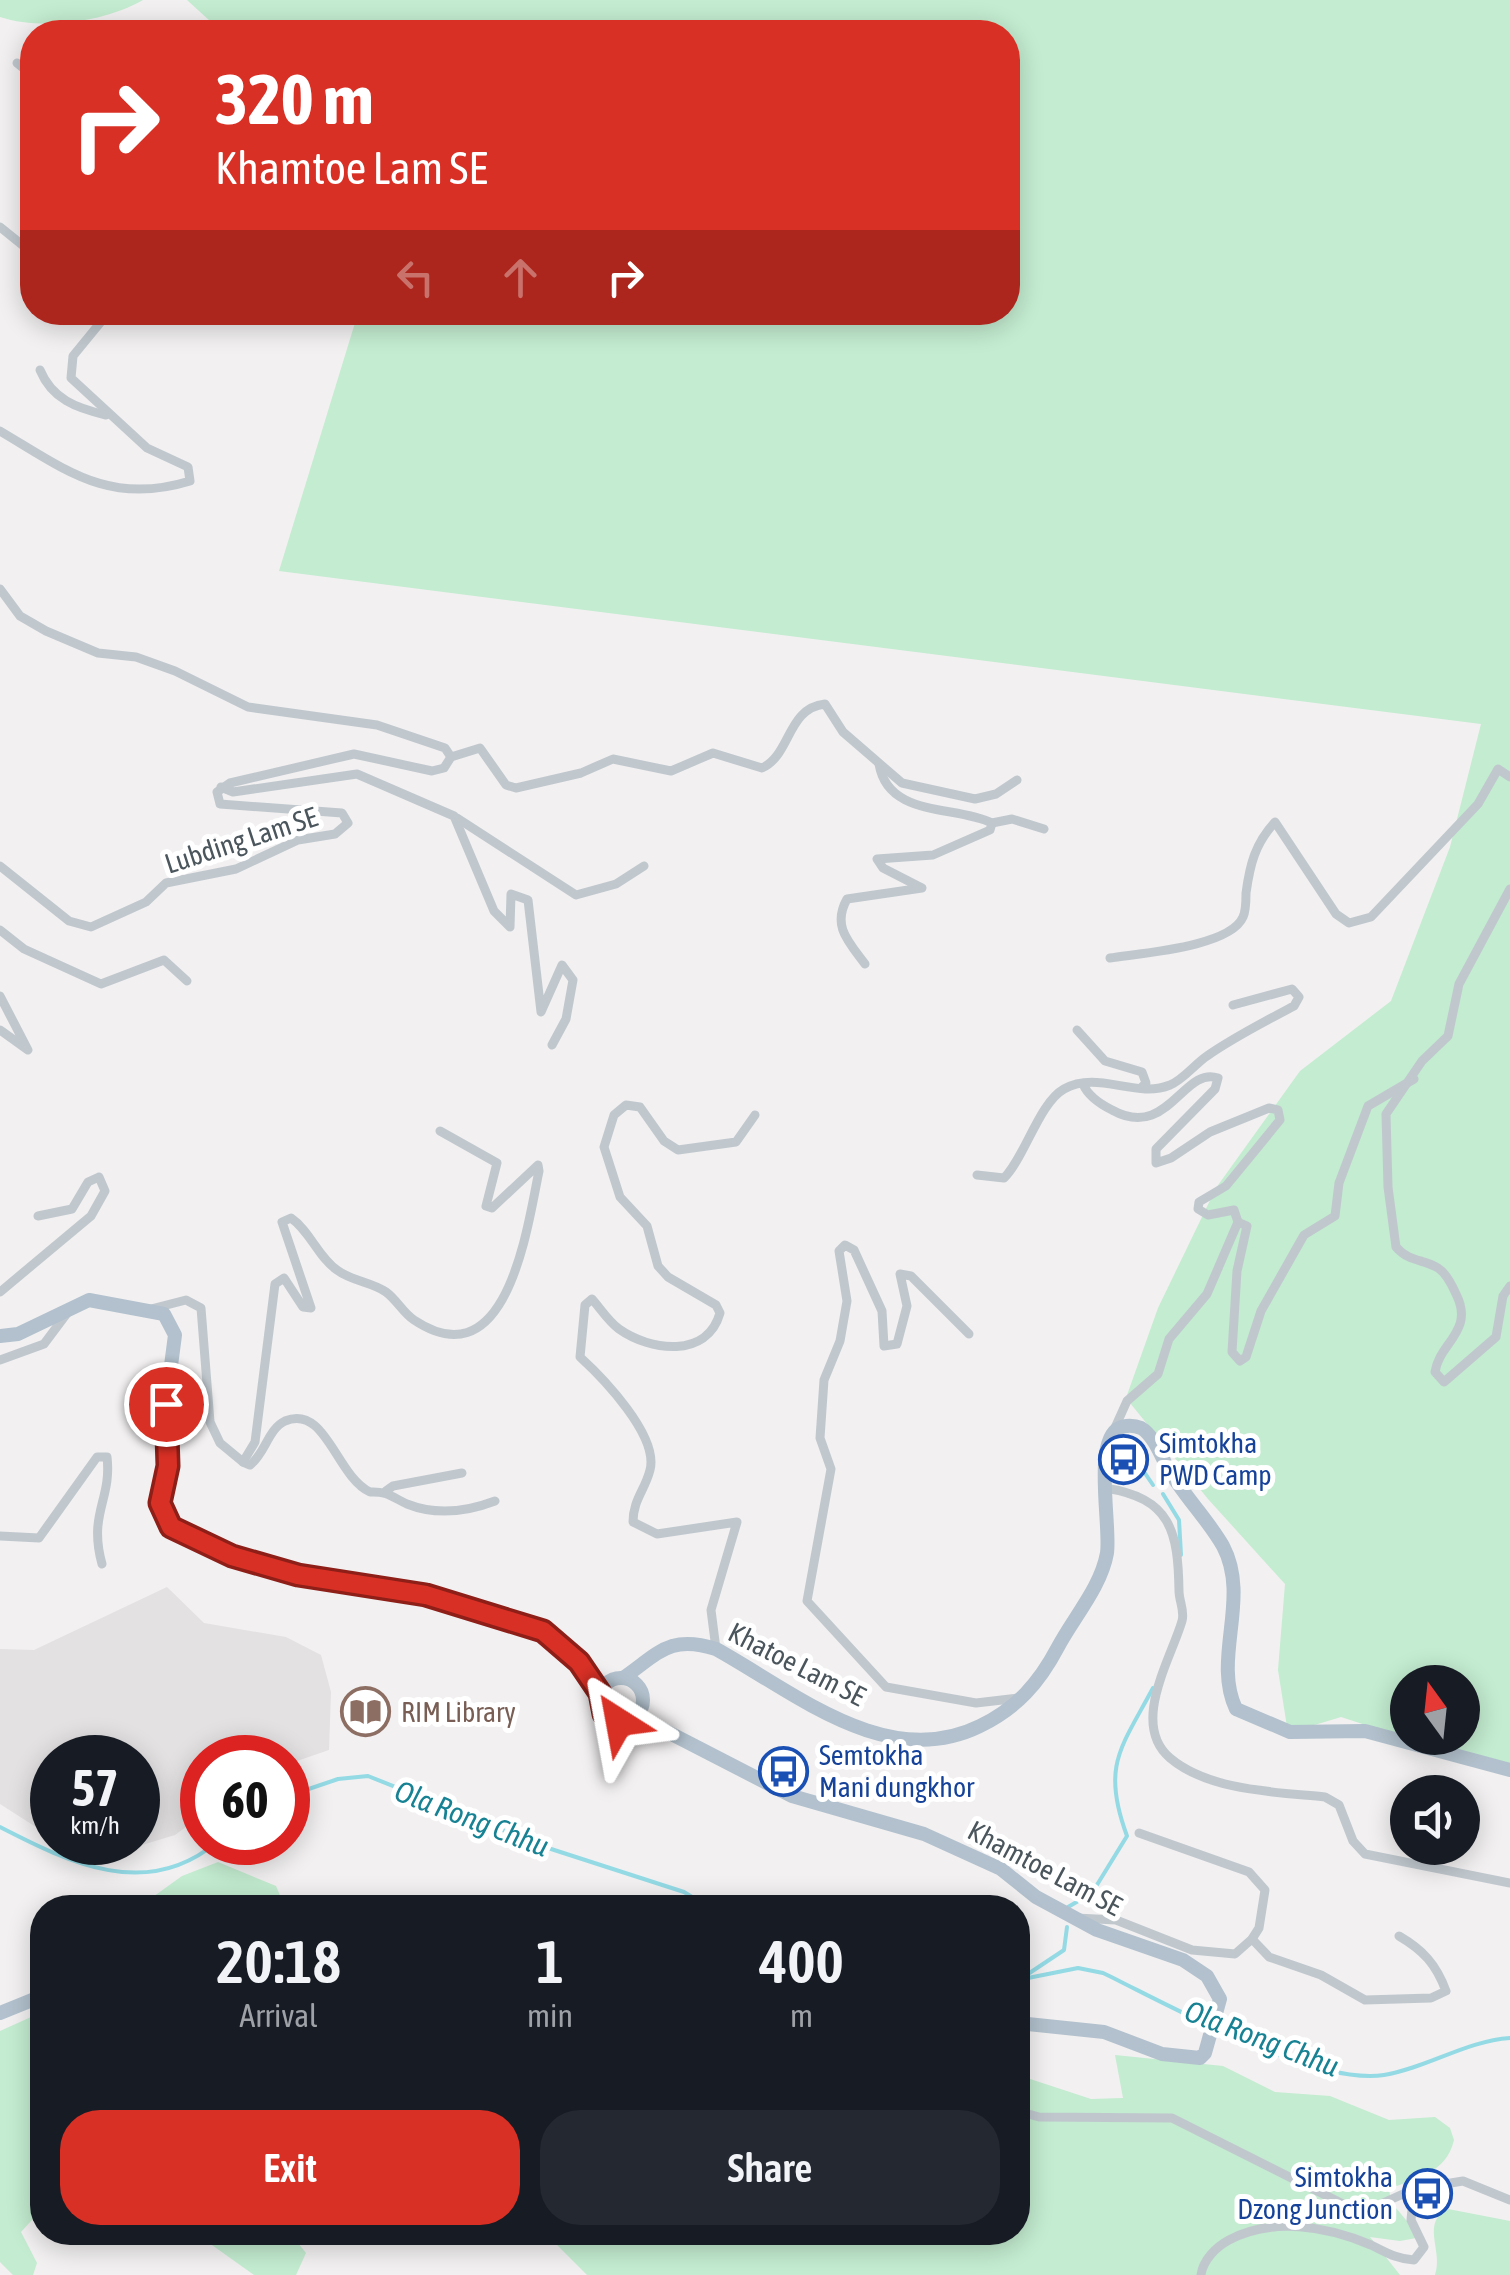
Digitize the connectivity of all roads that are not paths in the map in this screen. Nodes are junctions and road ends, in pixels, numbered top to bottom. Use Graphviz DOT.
graph roads {
  1 [pos="17,63"];
  2 [pos="20,65"];
  3 [pos="0,226"];
  4 [pos="20,243"];
  5 [pos="98,325"];
  6 [pos="40,370"];
  7 [pos="109,416"];
  8 [pos="0,431"];
  9 [pos="0,589"];
  10 [pos="451,758"];
  11 [pos="878,761"];
  12 [pos="1510,778"];
  13 [pos="1017,780"];
  14 [pos="221,787"];
  15 [pos="454,816"];
  16 [pos="992,823"];
  17 [pos="1044,829"];
  18 [pos="0,866"];
  19 [pos="644,866"];
  20 [pos="1510,889"];
  21 [pos="0,930"];
  22 [pos="1110,958"];
  23 [pos="865,964"];
  24 [pos="187,981"];
  25 [pos="0,996"];
  26 [pos="1233,1005"];
  27 [pos="0,1030"];
  28 [pos="1077,1030"];
  29 [pos="552,1045"];
  30 [pos="1414,1080"];
  31 [pos="1083,1084"];
  32 [pos="1141,1088"];
  33 [pos="754,1115"];
  34 [pos="440,1131"];
  35 [pos="978,1175"];
  36 [pos="38,1216"];
  37 [pos="1238,1222"];
  38 [pos="1510,1286"];
  39 [pos="0,1292"];
  40 [pos="72,1306"];
  41 [pos="151,1310"];
  42 [pos="969,1334"];
  43 [pos="0,1336"];
  44 [pos="0,1360"];
  45 [pos="1113,1432"];
  46 [pos="243,1462"];
  47 [pos="462,1473"];
  48 [pos="1105,1488"];
  49 [pos="386,1491"];
  50 [pos="495,1501"];
  51 [pos="0,1536"];
  52 [pos="102,1564"];
  53 [pos="716,1649"];
  54 [pos="645,1662"];
  55 [pos="611,1684"];
  56 [pos="639,1687"];
  57 [pos="1030,1692"];
  58 [pos="642,1707"];
  59 [pos="630,1720"];
  60 [pos="658,1727"];
  61 [pos="1510,1770"];
  62 [pos="1139,1833"];
  63 [pos="1510,1883"];
  64 [pos="1076,1918"];
  65 [pos="1399,1936"];
  66 [pos="1252,1940"];
  67 [pos="30,2001"];
  68 [pos="0,2013"];
  69 [pos="1030,2024"];
  70 [pos="1030,2114"];
  71 [pos="1414,2189"];
  72 [pos="1510,2200"];
  73 [pos="1201,2275"];
  1 -- 2 [label="street"];
  3 -- 4 [label="street"];
  5 -- 7 [label="street"];
  6 -- 7 [label="street"];
  7 -- 8 [label="street"];
  9 -- 10 [label="street"];
  10 -- 11 [label="street"];
  10 -- 14 [label="street, Lubding Lam SE"];
  11 -- 13 [label="street"];
  11 -- 16 [label="street"];
  12 -- 22 [label="street"];
  14 -- 15 [label="street"];
  14 -- 18 [label="street, Lubding Lam SE"];
  15 -- 19 [label="street"];
  15 -- 29 [label="street"];
  16 -- 17 [label="street"];
  16 -- 23 [label="street"];
  20 -- 30 [label="street"];
  21 -- 24 [label="street"];
  25 -- 27 [label="street"];
  26 -- 32 [label="street"];
  28 -- 32 [label="street"];
  30 -- 37 [label="street"];
  30 -- 38 [label="street"];
  31 -- 32 [label="street"];
  31 -- 35 [label="street"];
  31 -- 37 [label="street"];
  33 -- 53 [label="street"];
  34 -- 46 [label="street"];
  36 -- 39 [label="street"];
  37 -- 45 [label="street"];
  40 -- 41 [label="main road"];
  40 -- 43 [label="main road"];
  40 -- 44 [label="street"];
  41 -- 46 [label="street"];
  41 -- 55 [label="main road"];
  42 -- 57 [label="street"];
  45 -- 48 [label="main road, Khatoe Lam SE"];
  45 -- 61 [label="main road"];
  46 -- 49 [label="street"];
  47 -- 49 [label="street"];
  48 -- 57 [label="main road, Khatoe Lam SE"];
  48 -- 63 [label="street"];
  49 -- 50 [label="street"];
  51 -- 52 [label="street"];
  53 -- 54 [label="main road, Khatoe Lam SE"];
  53 -- 57 [label="main road, Khatoe Lam SE"];
  54 -- 55 [label="main road, Khatoe Lam SE"];
  54 -- 56 [label="main road"];
  55 -- 56 [label="main road"];
  55 -- 59 [label="main road"];
  56 -- 58 [label="main road"];
  58 -- 59 [label="main road"];
  58 -- 60 [label="main road, Khamtoe Lam SE"];
  59 -- 60 [label="main road, Khamtoe Lam SE"];
  60 -- 64 [label="main road, Khamtoe Lam SE"];
  62 -- 66 [label="street"];
  64 -- 66 [label="street"];
  64 -- 69 [label="main road, Khamtoe Lam SE"];
  65 -- 66 [label="street"];
  67 -- 68 [label="main road"];
  70 -- 71 [label="street"];
  71 -- 72 [label="street"];
  71 -- 73 [label="street"];
}
